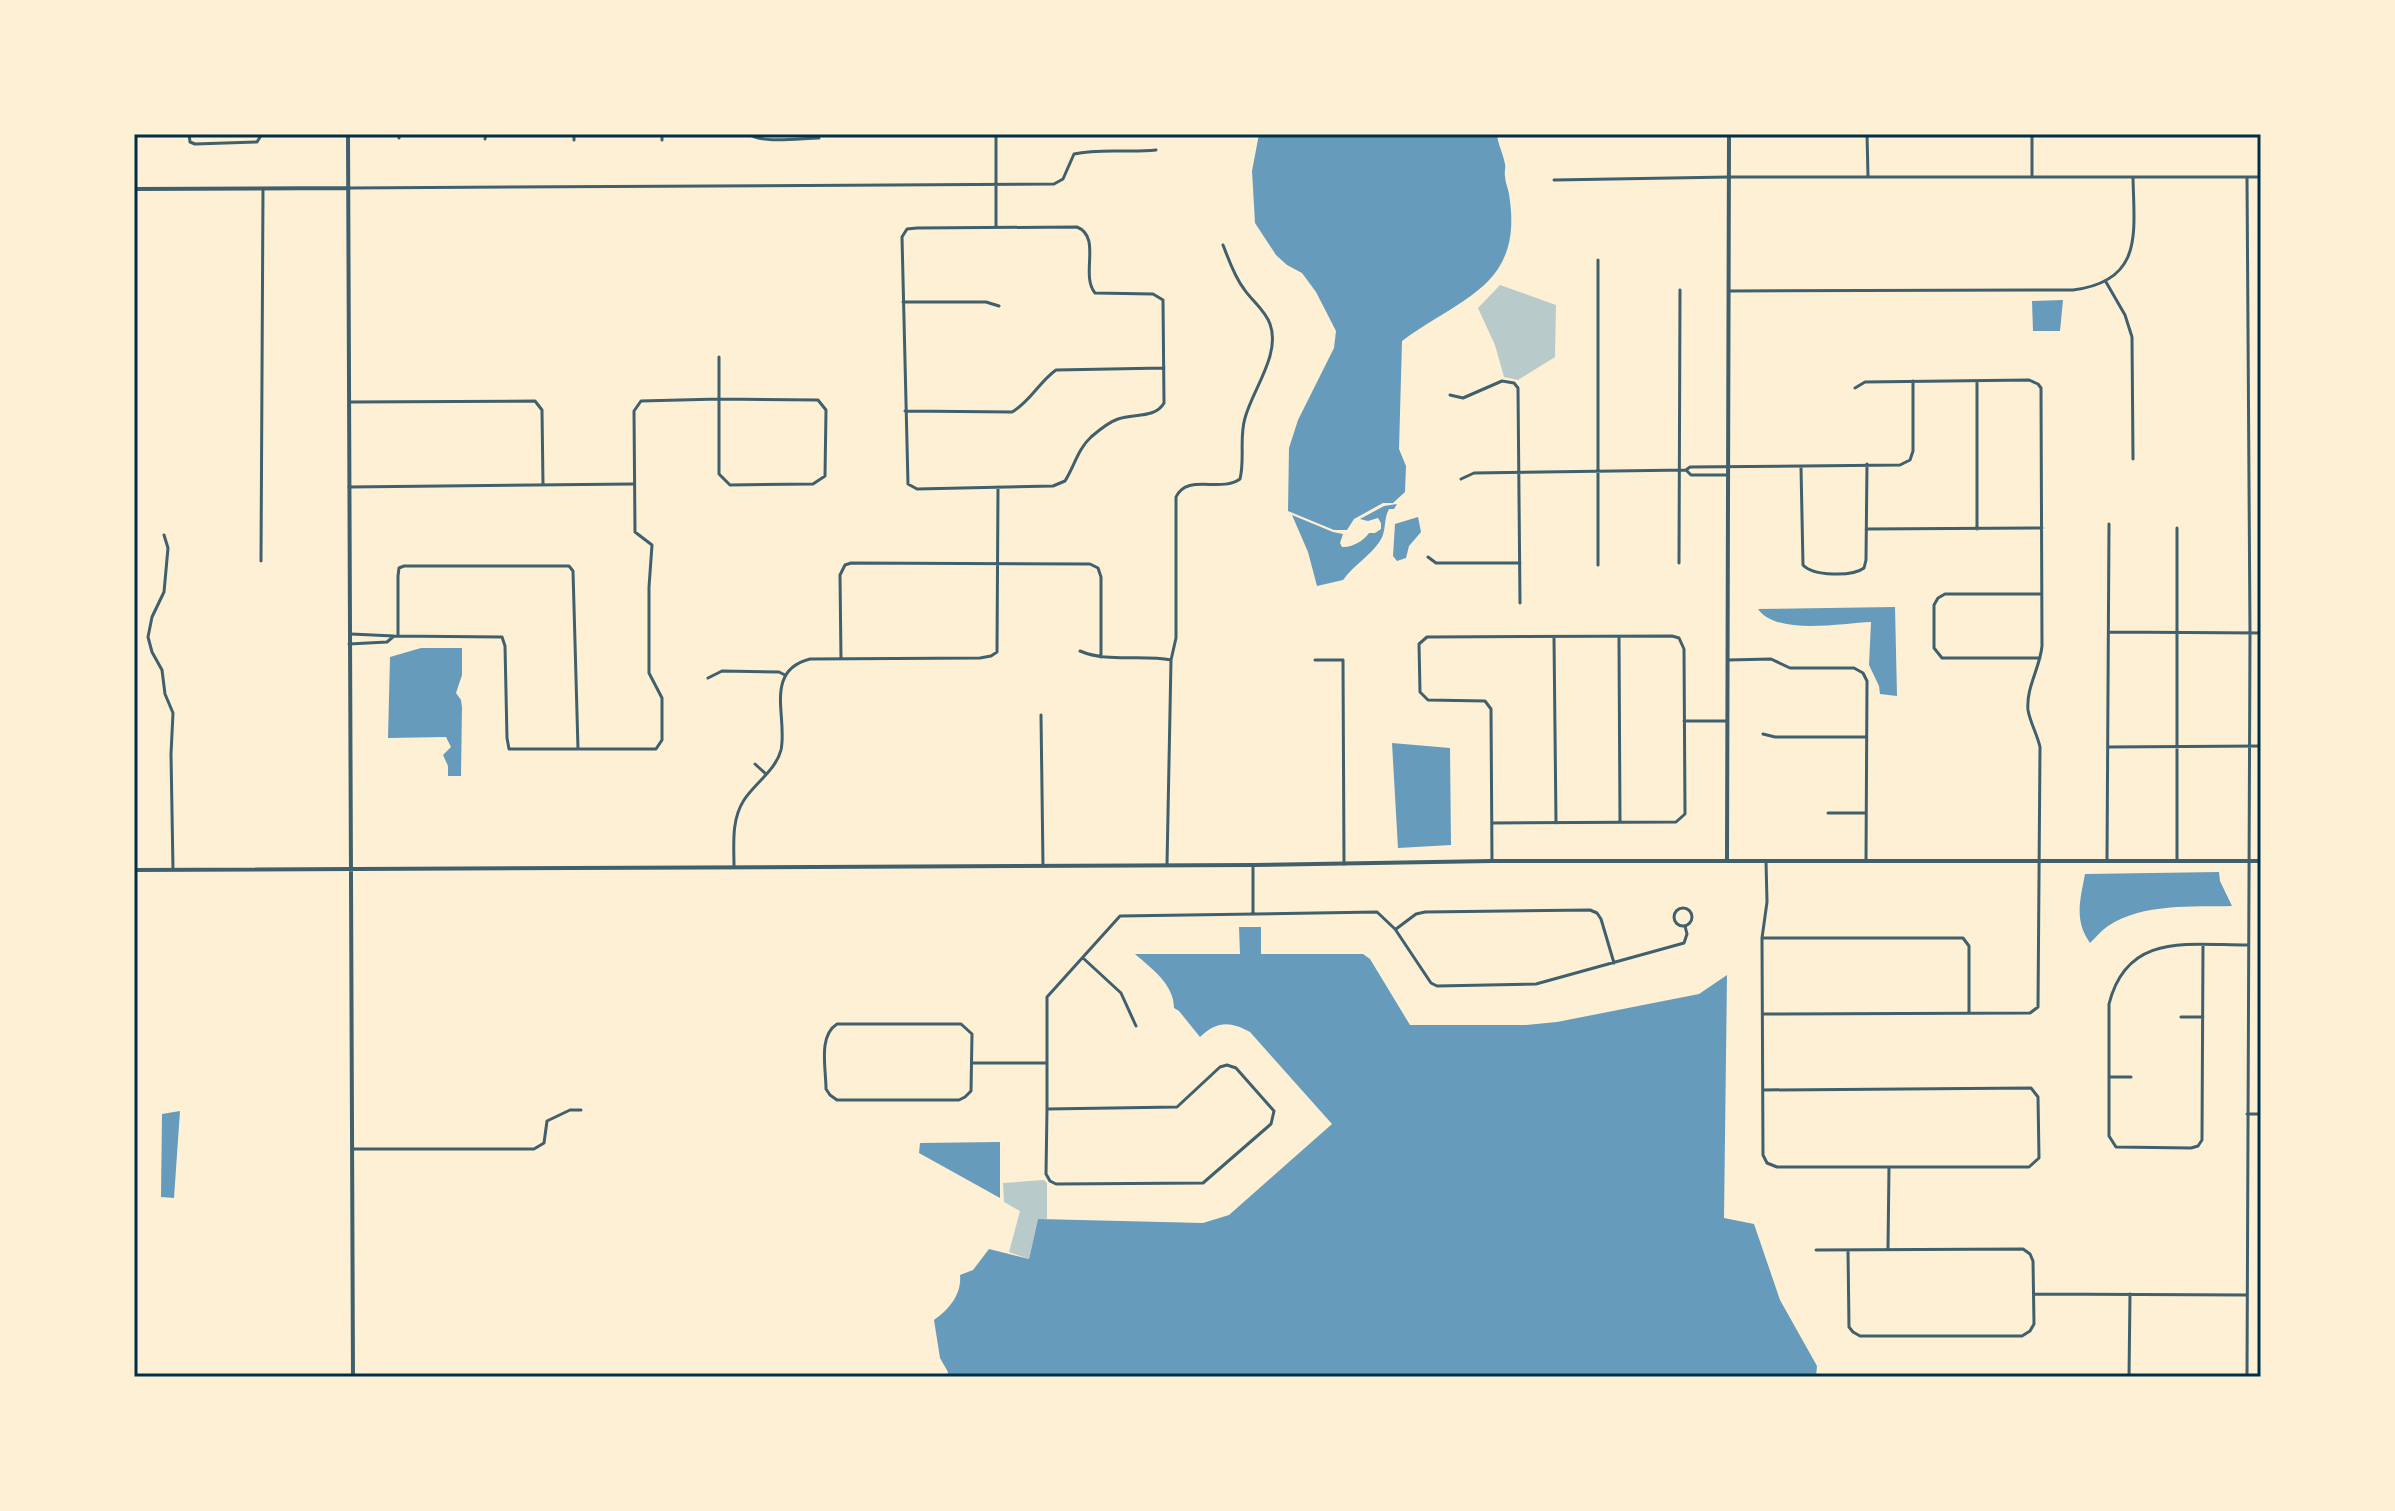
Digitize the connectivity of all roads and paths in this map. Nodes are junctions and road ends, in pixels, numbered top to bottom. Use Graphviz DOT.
graph roads {
  1 [pos="189,134"];
  2 [pos="262,134"];
  3 [pos="348,134"];
  4 [pos="662,134"];
  5 [pos="749,134"];
  6 [pos="996,134"];
  7 [pos="1729,134"];
  8 [pos="1867,134"];
  9 [pos="2032,134"];
  10 [pos="819,138"];
  11 [pos="662,140"];
  12 [pos="1156,150"];
  13 [pos="1868,176"];
  14 [pos="2032,176"];
  15 [pos="1729,177"];
  16 [pos="2133,177"];
  17 [pos="2247,177"];
  18 [pos="2261,177"];
  19 [pos="1554,180"];
  20 [pos="997,183"];
  21 [pos="263,188"];
  22 [pos="349,188"];
  23 [pos="134,189"];
  24 [pos="996,227"];
  25 [pos="1223,245"];
  26 [pos="1598,260"];
  27 [pos="2106,282"];
  28 [pos="1680,290"];
  29 [pos="1730,291"];
  30 [pos="903,302"];
  31 [pos="999,306"];
  32 [pos="719,357"];
  33 [pos="1165,368"];
  34 [pos="1913,381"];
  35 [pos="1977,381"];
  36 [pos="1855,388"];
  37 [pos="1450,395"];
  38 [pos="719,399"];
  39 [pos="349,402"];
  40 [pos="905,411"];
  41 [pos="2133,459"];
  42 [pos="1867,464"];
  43 [pos="1801,466"];
  44 [pos="1729,467"];
  45 [pos="1679,470"];
  46 [pos="1686,470"];
  47 [pos="1599,471"];
  48 [pos="1519,472"];
  49 [pos="1729,475"];
  50 [pos="1461,479"];
  51 [pos="635,484"];
  52 [pos="543,485"];
  53 [pos="349,487"];
  54 [pos="998,487"];
  55 [pos="2109,524"];
  56 [pos="2042,528"];
  57 [pos="2177,528"];
  58 [pos="1866,529"];
  59 [pos="1977,529"];
  60 [pos="164,535"];
  61 [pos="1428,557"];
  62 [pos="261,561"];
  63 [pos="998,562"];
  64 [pos="1520,563"];
  65 [pos="1679,563"];
  66 [pos="1598,565"];
  67 [pos="2042,594"];
  68 [pos="1520,603"];
  69 [pos="2108,632"];
  70 [pos="2175,633"];
  71 [pos="2250,633"];
  72 [pos="2261,633"];
  73 [pos="349,634"];
  74 [pos="375,634"];
  75 [pos="396,636"];
  76 [pos="1619,636"];
  77 [pos="1554,638"];
  78 [pos="375,643"];
  79 [pos="349,644"];
  80 [pos="1080,651"];
  81 [pos="1101,657"];
  82 [pos="2041,658"];
  83 [pos="841,659"];
  84 [pos="1171,660"];
  85 [pos="1315,660"];
  86 [pos="1728,660"];
  87 [pos="785,675"];
  88 [pos="708,678"];
  89 [pos="1041,715"];
  90 [pos="1684,721"];
  91 [pos="1727,721"];
  92 [pos="1763,734"];
  93 [pos="1866,737"];
  94 [pos="2176,746"];
  95 [pos="2249,746"];
  96 [pos="2261,746"];
  97 [pos="2108,747"];
  98 [pos="578,749"];
  99 [pos="755,764"];
  100 [pos="766,774"];
  101 [pos="1828,813"];
  102 [pos="1866,813"];
  103 [pos="1620,822"];
  104 [pos="1492,823"];
  105 [pos="1556,823"];
  106 [pos="1492,861"];
  107 [pos="1727,861"];
  108 [pos="1766,861"];
  109 [pos="1866,861"];
  110 [pos="2040,861"];
  111 [pos="2107,861"];
  112 [pos="2177,861"];
  113 [pos="2247,861"];
  114 [pos="2261,861"];
  115 [pos="1344,864"];
  116 [pos="1167,865"];
  117 [pos="1253,865"];
  118 [pos="1043,866"];
  119 [pos="734,867"];
  120 [pos="173,869"];
  121 [pos="134,870"];
  122 [pos="350,870"];
  123 [pos="1253,914"];
  124 [pos="1685,926"];
  125 [pos="1395,929"];
  126 [pos="1762,938"];
  127 [pos="2203,945"];
  128 [pos="2247,945"];
  129 [pos="1082,957"];
  130 [pos="1614,963"];
  131 [pos="1763,1014"];
  132 [pos="1969,1014"];
  133 [pos="2181,1017"];
  134 [pos="2203,1017"];
  135 [pos="1136,1026"];
  136 [pos="972,1063"];
  137 [pos="1046,1063"];
  138 [pos="2109,1077"];
  139 [pos="2131,1077"];
  140 [pos="1763,1090"];
  141 [pos="1047,1109"];
  142 [pos="581,1110"];
  143 [pos="2247,1114"];
  144 [pos="2261,1114"];
  145 [pos="352,1149"];
  146 [pos="1889,1167"];
  147 [pos="1888,1249"];
  148 [pos="1816,1250"];
  149 [pos="1848,1250"];
  150 [pos="2034,1294"];
  151 [pos="2130,1294"];
  152 [pos="2247,1295"];
  153 [pos="353,1377"];
  154 [pos="2129,1377"];
  155 [pos="2247,1377"];
  1 -- 2 [label="street"];
  3 -- 22 [label="street"];
  4 -- 11 [label="street"];
  5 -- 10 [label="street"];
  6 -- 20 [label="street"];
  7 -- 15 [label="street"];
  8 -- 13 [label="street"];
  9 -- 14 [label="street"];
  12 -- 20 [label="street"];
  13 -- 14 [label="street"];
  13 -- 15 [label="street"];
  14 -- 16 [label="street"];
  15 -- 19 [label="street"];
  15 -- 29 [label="street"];
  16 -- 17 [label="street"];
  16 -- 27 [label="street"];
  17 -- 18 [label="street"];
  17 -- 71 [label="street"];
  20 -- 22 [label="street"];
  20 -- 24 [label="street"];
  21 -- 22 [label="street"];
  21 -- 23 [label="street"];
  21 -- 62 [label="street"];
  22 -- 39 [label="street"];
  24 -- 30 [label="street"];
  24 -- 33 [label="street"];
  25 -- 84 [label="street"];
  26 -- 47 [label="street"];
  27 -- 29 [label="street"];
  27 -- 41 [label="street"];
  28 -- 45 [label="street"];
  29 -- 44 [label="street"];
  30 -- 31 [label="street"];
  30 -- 40 [label="street"];
  32 -- 38 [label="street"];
  33 -- 40 [label="street"];
  33 -- 54 [label="street"];
  34 -- 35 [label="street"];
  34 -- 36 [label="street"];
  34 -- 42 [label="street"];
  35 -- 56 [label="street"];
  35 -- 59 [label="street"];
  37 -- 48 [label="street"];
  38 -- 38 [label="street"];
  38 -- 51 [label="street"];
  39 -- 52 [label="street"];
  39 -- 53 [label="street"];
  40 -- 54 [label="street"];
  42 -- 43 [label="street"];
  42 -- 58 [label="street"];
  43 -- 44 [label="street"];
  43 -- 58 [label="street"];
  44 -- 46 [label="street"];
  44 -- 49 [label="street"];
  45 -- 46 [label="street"];
  45 -- 47 [label="street"];
  45 -- 65 [label="street"];
  46 -- 49 [label="street"];
  47 -- 48 [label="street"];
  47 -- 66 [label="street"];
  48 -- 50 [label="street"];
  48 -- 64 [label="street"];
  49 -- 86 [label="street"];
  51 -- 52 [label="street"];
  51 -- 98 [label="street"];
  52 -- 53 [label="street"];
  53 -- 73 [label="street"];
  54 -- 63 [label="street"];
  55 -- 69 [label="street"];
  56 -- 59 [label="street"];
  56 -- 67 [label="street"];
  57 -- 70 [label="street"];
  58 -- 59 [label="street"];
  60 -- 120 [label="street"];
  61 -- 64 [label="street"];
  63 -- 81 [label="street"];
  63 -- 83 [label="street"];
  63 -- 83 [label="street"];
  64 -- 68 [label="street"];
  67 -- 82 [label="street"];
  67 -- 82 [label="street"];
  69 -- 70 [label="street"];
  69 -- 97 [label="street"];
  70 -- 71 [label="street"];
  70 -- 94 [label="street"];
  71 -- 72 [label="street"];
  71 -- 95 [label="street"];
  73 -- 74 [label="street"];
  73 -- 79 [label="street"];
  74 -- 75 [label="street"];
  74 -- 78 [label="street"];
  75 -- 78 [label="street"];
  75 -- 98 [label="street"];
  75 -- 98 [label="street"];
  76 -- 77 [label="street"];
  76 -- 90 [label="street"];
  76 -- 103 [label="street"];
  77 -- 104 [label="street"];
  77 -- 105 [label="street"];
  78 -- 79 [label="street"];
  79 -- 122 [label="street"];
  80 -- 81 [label="street"];
  81 -- 84 [label="street"];
  82 -- 110 [label="street"];
  83 -- 87 [label="street"];
  84 -- 116 [label="street"];
  85 -- 115 [label="street"];
  86 -- 91 [label="street"];
  86 -- 93 [label="street"];
  87 -- 88 [label="street"];
  87 -- 100 [label="street"];
  89 -- 118 [label="street"];
  90 -- 91 [label="street"];
  90 -- 103 [label="street"];
  91 -- 107 [label="street"];
  92 -- 93 [label="street"];
  93 -- 102 [label="street"];
  94 -- 95 [label="street"];
  94 -- 97 [label="street"];
  94 -- 112 [label="street"];
  95 -- 96 [label="street"];
  95 -- 113 [label="street"];
  97 -- 111 [label="street"];
  99 -- 100 [label="street"];
  100 -- 119 [label="street"];
  101 -- 102 [label="street"];
  102 -- 109 [label="street"];
  103 -- 105 [label="street"];
  104 -- 105 [label="street"];
  104 -- 106 [label="street"];
  106 -- 107 [label="street"];
  106 -- 115 [label="street"];
  107 -- 108 [label="street"];
  108 -- 109 [label="street"];
  108 -- 126 [label="street"];
  109 -- 110 [label="street"];
  110 -- 111 [label="street"];
  110 -- 132 [label="street"];
  111 -- 112 [label="street"];
  112 -- 113 [label="street"];
  113 -- 114 [label="street"];
  113 -- 128 [label="street"];
  115 -- 117 [label="street"];
  116 -- 117 [label="street"];
  116 -- 118 [label="street"];
  117 -- 123 [label="street"];
  118 -- 119 [label="street"];
  119 -- 122 [label="street"];
  120 -- 121 [label="street"];
  120 -- 122 [label="street"];
  122 -- 145 [label="street"];
  123 -- 125 [label="street"];
  123 -- 129 [label="street"];
  124 -- 124 [label="street"];
  124 -- 130 [label="street"];
  125 -- 130 [label="street"];
  125 -- 130 [label="street"];
  126 -- 131 [label="street"];
  126 -- 132 [label="street"];
  127 -- 128 [label="street"];
  127 -- 134 [label="street"];
  127 -- 138 [label="street"];
  128 -- 143 [label="street"];
  129 -- 135 [label="street"];
  129 -- 137 [label="street"];
  131 -- 132 [label="street"];
  131 -- 140 [label="street"];
  133 -- 134 [label="street"];
  134 -- 138 [label="street"];
  136 -- 136 [label="street"];
  136 -- 137 [label="street"];
  137 -- 141 [label="street"];
  138 -- 139 [label="street"];
  140 -- 146 [label="street"];
  140 -- 146 [label="street"];
  141 -- 141 [label="street"];
  142 -- 145 [label="street"];
  143 -- 144 [label="street"];
  143 -- 152 [label="street"];
  145 -- 153 [label="street"];
  146 -- 147 [label="street"];
  147 -- 149 [label="street"];
  147 -- 150 [label="street"];
  148 -- 149 [label="street"];
  149 -- 150 [label="street"];
  150 -- 151 [label="street"];
  151 -- 152 [label="street"];
  151 -- 154 [label="street"];
  152 -- 155 [label="street"];
}
